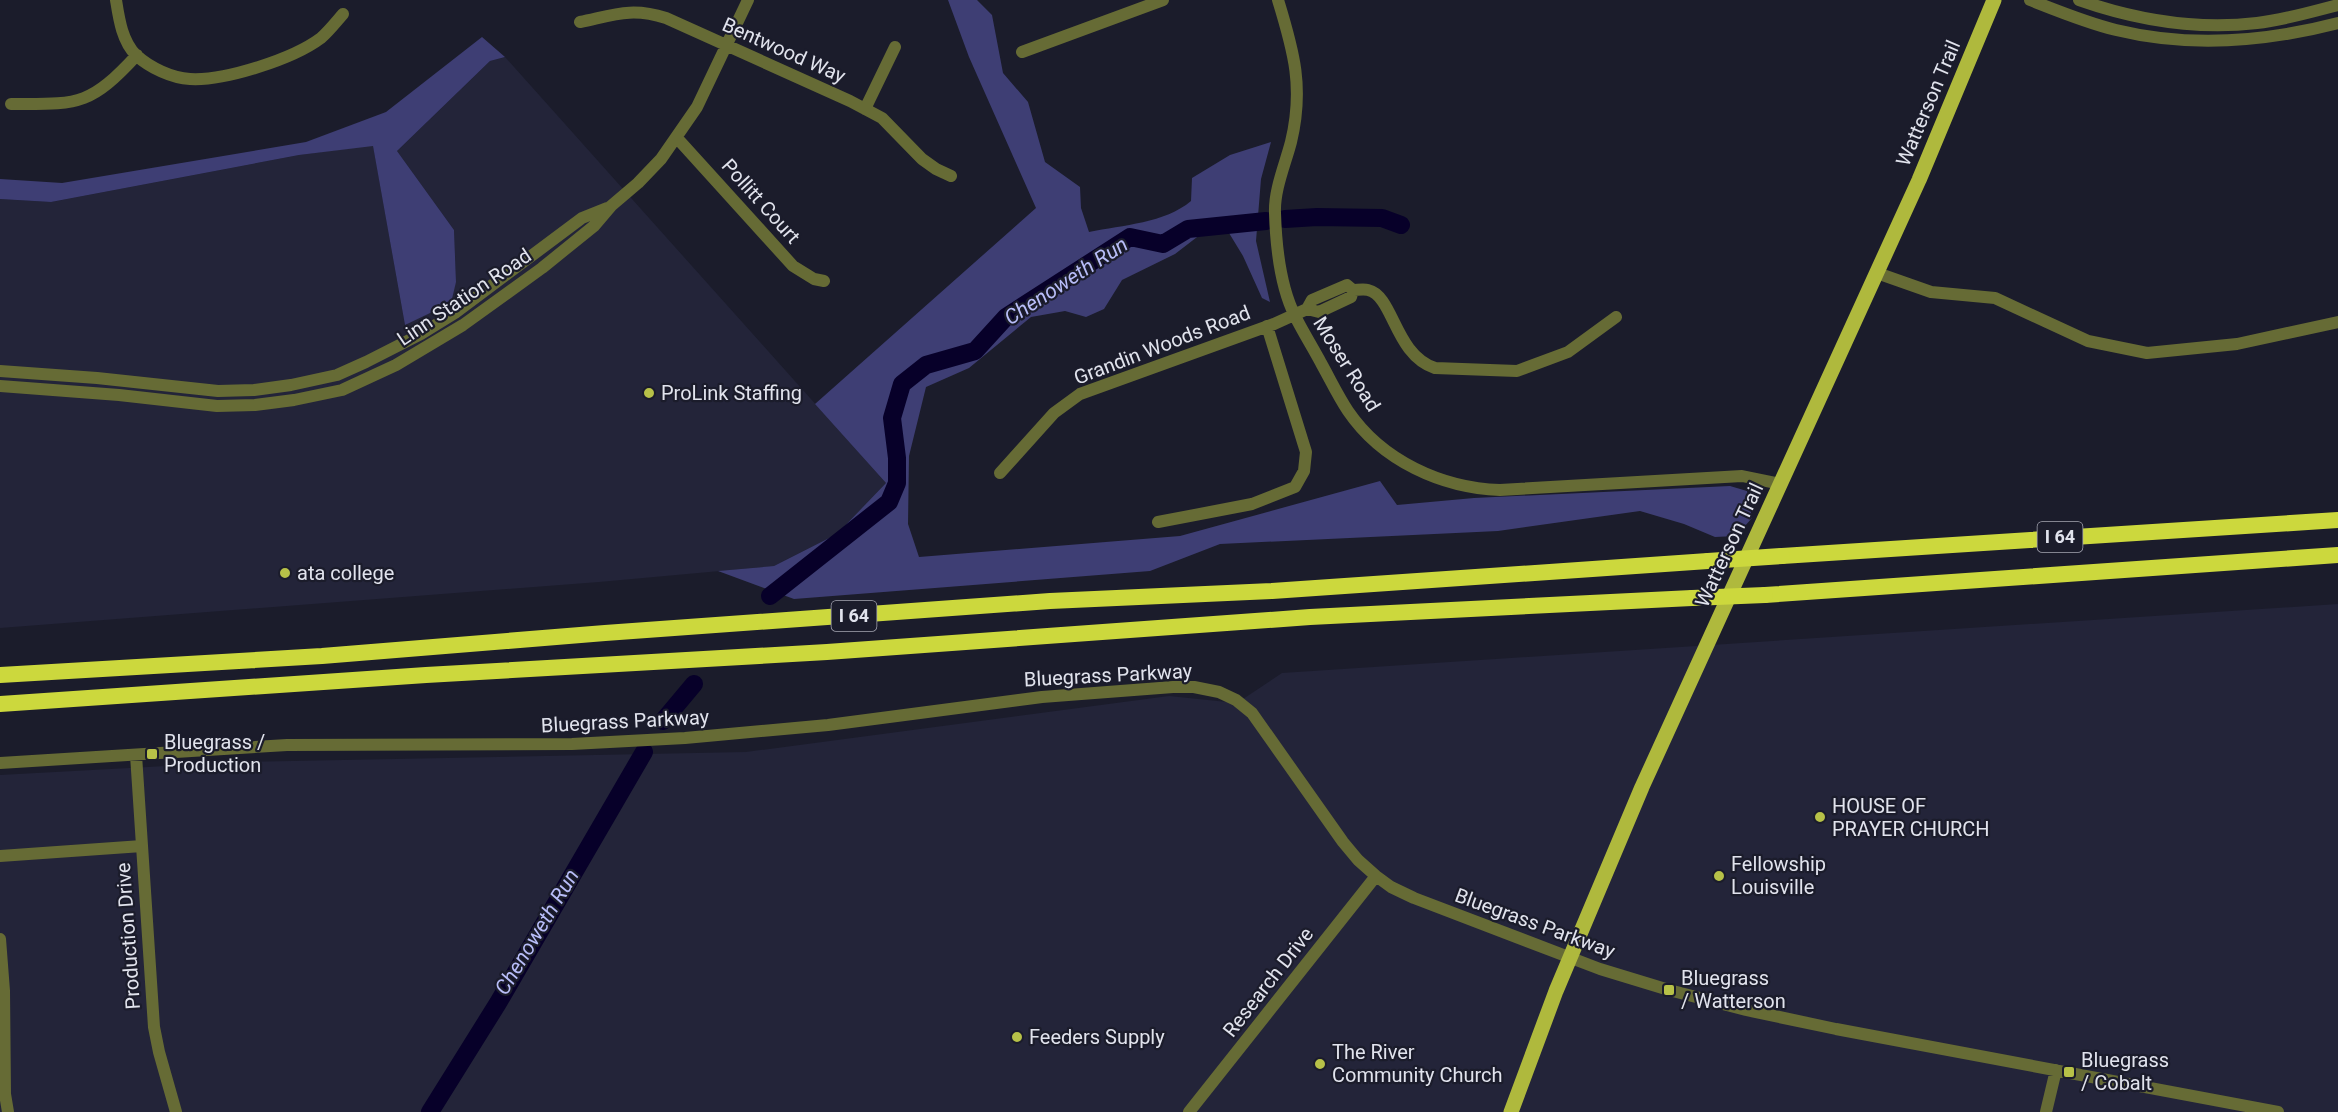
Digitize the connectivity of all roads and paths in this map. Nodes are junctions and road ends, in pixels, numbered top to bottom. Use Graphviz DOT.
graph roads {
  1 [pos="116,0"];
  2 [pos="748,0"];
  3 [pos="1163,0"];
  4 [pos="1278,0"];
  5 [pos="1994,0"];
  6 [pos="2030,0"];
  7 [pos="2079,0"];
  8 [pos="2338,5"];
  9 [pos="343,14"];
  10 [pos="580,22"];
  11 [pos="2338,23"];
  12 [pos="728,46"];
  13 [pos="895,47"];
  14 [pos="1022,52"];
  15 [pos="136,55"];
  16 [pos="11,104"];
  17 [pos="865,109"];
  18 [pos="677,138"];
  19 [pos="951,176"];
  20 [pos="611,206"];
  21 [pos="1877,273"];
  22 [pos="824,281"];
  23 [pos="1294,315"];
  24 [pos="1616,317"];
  25 [pos="2338,322"];
  26 [pos="1267,326"];
  27 [pos="0,371"];
  28 [pos="0,386"];
  29 [pos="1000,473"];
  30 [pos="1780,484"];
  31 [pos="2338,520"];
  32 [pos="1158,522"];
  33 [pos="2338,555"];
  34 [pos="2241,560"];
  35 [pos="2338,560"];
  36 [pos="0,675"];
  37 [pos="0,704"];
  38 [pos="136,755"];
  39 [pos="0,764"];
  40 [pos="142,846"];
  41 [pos="0,856"];
  42 [pos="1376,876"];
  43 [pos="0,939"];
  44 [pos="1571,957"];
  45 [pos="2056,1070"];
  46 [pos="8,1112"];
  47 [pos="176,1112"];
  48 [pos="1189,1112"];
  49 [pos="1511,1112"];
  50 [pos="2046,1112"];
  51 [pos="2278,1112"];
  1 -- 15 [label="street"];
  2 -- 12 [label="street, Linn Station Road"];
  3 -- 14 [label="street"];
  4 -- 23 [label="street, Moser Road"];
  5 -- 21 [label="main road, Watterson Trail"];
  6 -- 11 [label="street"];
  7 -- 8 [label="street"];
  9 -- 15 [label="street"];
  10 -- 12 [label="street, Bentwood Way"];
  12 -- 17 [label="street, Bentwood Way"];
  12 -- 18 [label="street, Linn Station Road"];
  13 -- 17 [label="street"];
  15 -- 16 [label="street"];
  17 -- 19 [label="street, Bentwood Way"];
  18 -- 20 [label="street, Linn Station Road"];
  18 -- 22 [label="street, Pollitt Court"];
  20 -- 27 [label="street, Linn Station Road"];
  20 -- 28 [label="street, Linn Station Road"];
  21 -- 25 [label="street"];
  21 -- 30 [label="main road, Watterson Trail"];
  23 -- 24 [label="street, Grandin Woods Road"];
  23 -- 26 [label="street, Grandin Woods Road"];
  23 -- 30 [label="street, Moser Road"];
  26 -- 29 [label="street, Grandin Woods Road"];
  26 -- 32 [label="street"];
  30 -- 44 [label="main road, Watterson Trail"];
  31 -- 36 [label="highway, I 64, bridge"];
  33 -- 34 [label="highway, I 64"];
  34 -- 35 [label="highway"];
  34 -- 37 [label="highway, I 64, bridge"];
  38 -- 39 [label="street, Bluegrass Parkway"];
  38 -- 40 [label="street, Production Drive"];
  38 -- 42 [label="street, Bluegrass Parkway"];
  40 -- 41 [label="street"];
  40 -- 47 [label="street, Production Drive"];
  42 -- 44 [label="street, Bluegrass Parkway"];
  42 -- 48 [label="street, Research Drive"];
  43 -- 46 [label="street"];
  44 -- 45 [label="street, Bluegrass Parkway"];
  44 -- 49 [label="main road, Watterson Trail"];
  45 -- 50 [label="street"];
  45 -- 51 [label="street, Bluegrass Parkway"];
}
